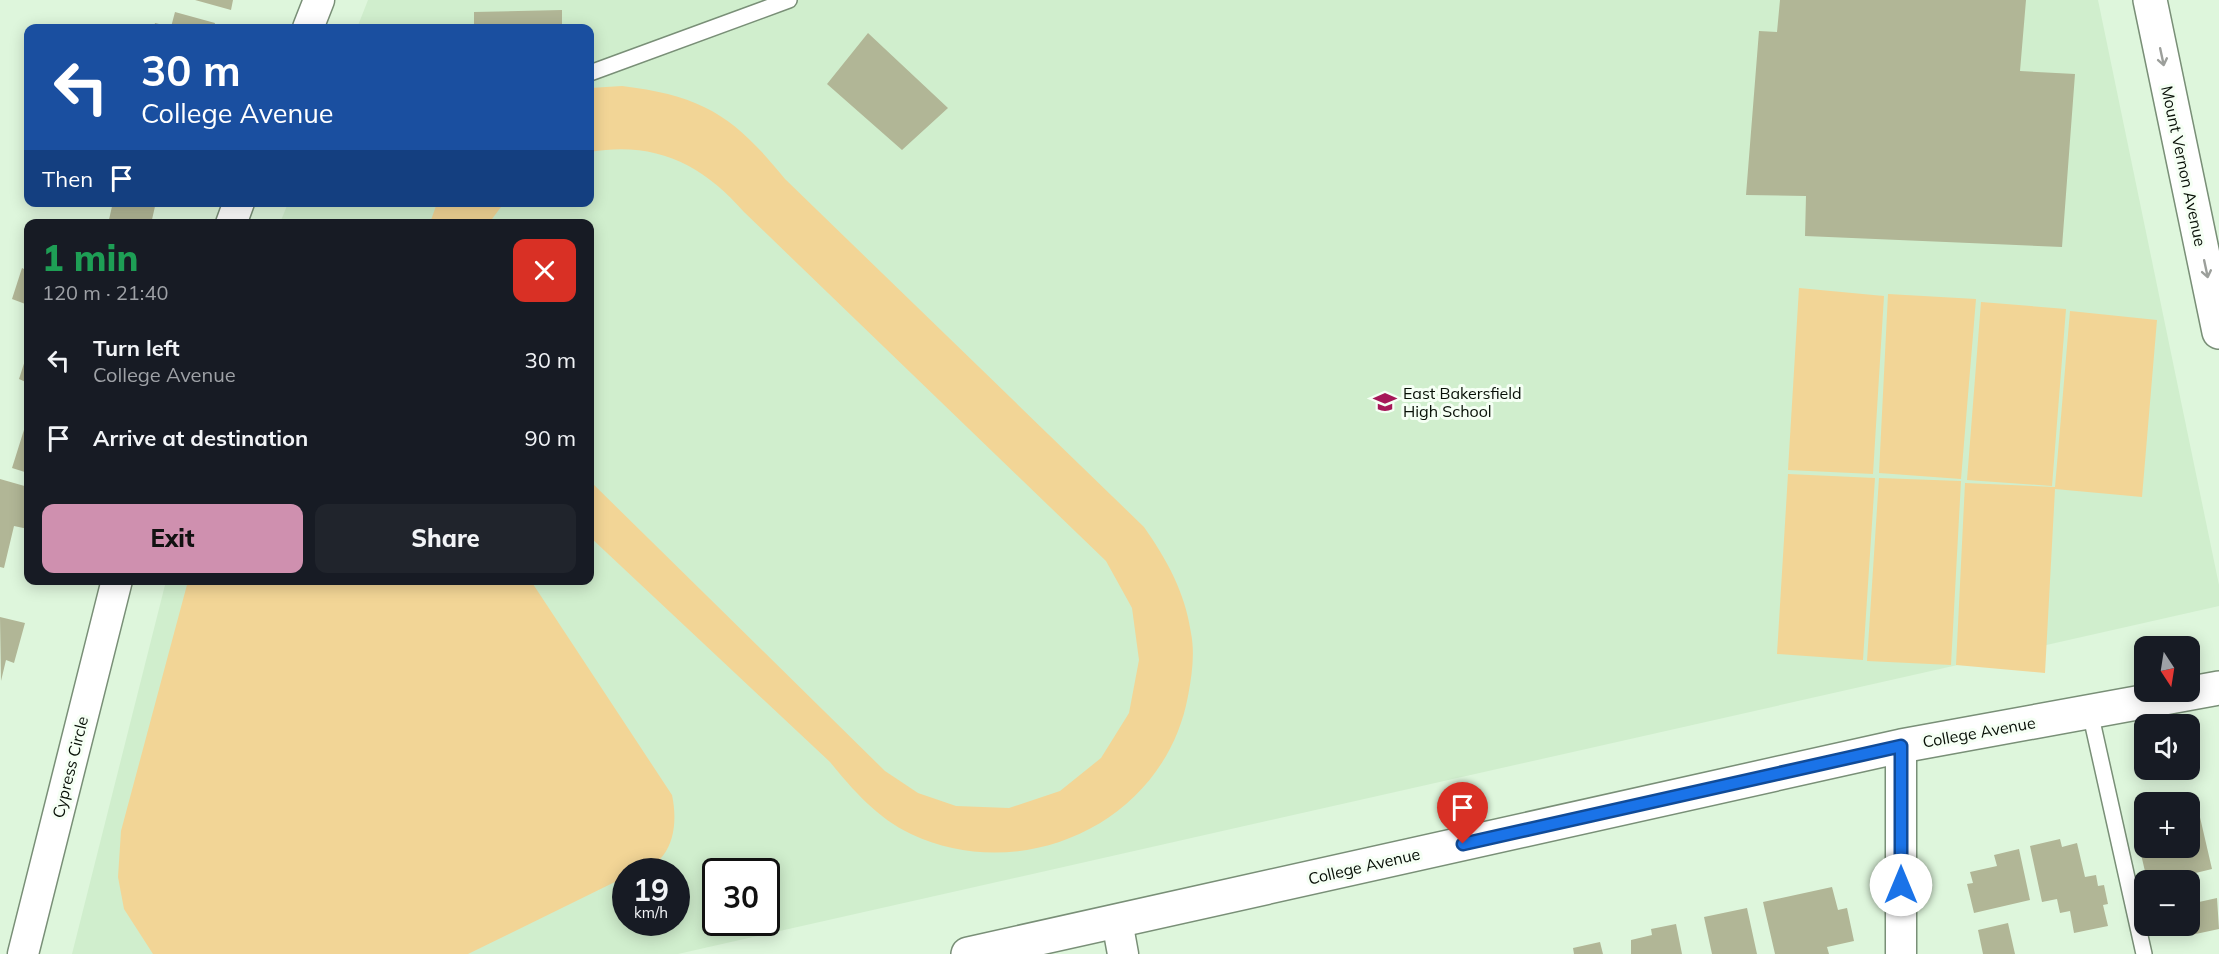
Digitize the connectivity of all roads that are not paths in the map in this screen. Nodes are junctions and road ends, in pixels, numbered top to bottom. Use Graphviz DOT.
graph roads {
  1 [pos="319,0"];
  2 [pos="789,0"];
  3 [pos="2150,0"];
  4 [pos="310,24"];
  5 [pos="594,72"];
  6 [pos="2219,332"];
  7 [pos="116,585"];
  8 [pos="2219,688"];
  9 [pos="2090,712"];
  10 [pos="1901,746"];
  11 [pos="1117,921"];
  12 [pos="23,954"];
  13 [pos="968,954"];
  14 [pos="1123,954"];
  15 [pos="1900,954"];
  16 [pos="2144,954"];
  1 -- 4 [label="street"];
  2 -- 5 [label="lane"];
  3 -- 6 [label="street, Mount Vernon Avenue, one-way"];
  7 -- 12 [label="street, Cypress Circle"];
  8 -- 9 [label="street, College Avenue"];
  9 -- 10 [label="street, College Avenue"];
  9 -- 16 [label="lane"];
  10 -- 11 [label="street, College Avenue"];
  10 -- 15 [label="street"];
  11 -- 13 [label="street, College Avenue"];
  11 -- 14 [label="street"];
}
